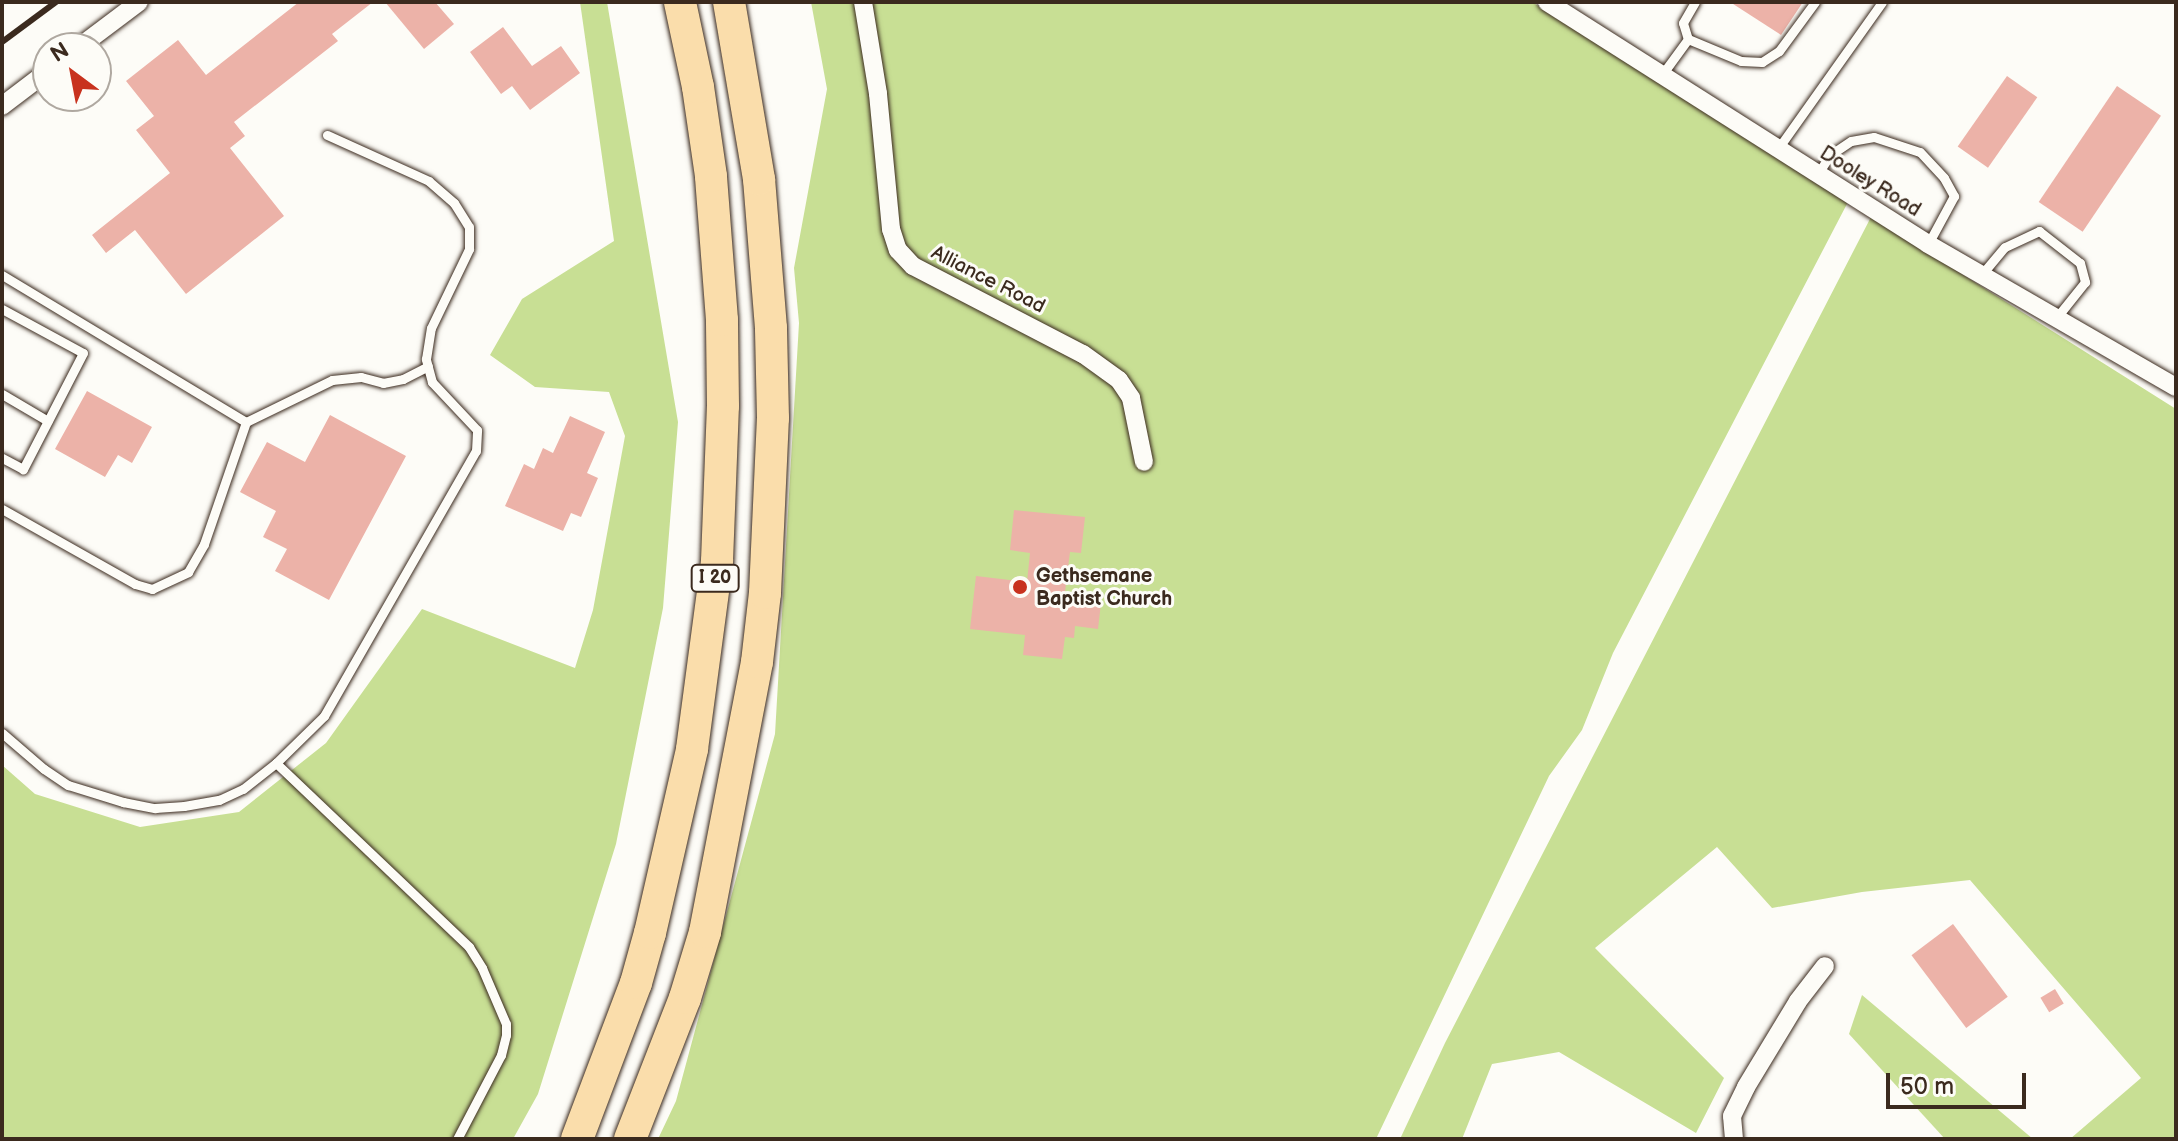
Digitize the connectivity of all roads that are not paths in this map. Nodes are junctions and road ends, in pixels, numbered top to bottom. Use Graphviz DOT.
graph roads {
  1 [pos="139,2"];
  2 [pos="680,2"];
  3 [pos="729,2"];
  4 [pos="863,2"];
  5 [pos="1547,2"];
  6 [pos="1695,2"];
  7 [pos="1815,2"];
  8 [pos="1882,2"];
  9 [pos="99,32"];
  10 [pos="1688,39"];
  11 [pos="1661,76"];
  12 [pos="32,83"];
  13 [pos="2,106"];
  14 [pos="327,135"];
  15 [pos="1777,150"];
  16 [pos="1817,175"];
  17 [pos="1928,244"];
  18 [pos="1982,274"];
  19 [pos="2,275"];
  20 [pos="2,309"];
  21 [pos="2057,317"];
  22 [pos="428,366"];
  23 [pos="2176,387"];
  24 [pos="2,394"];
  25 [pos="48,421"];
  26 [pos="246,422"];
  27 [pos="2,458"];
  28 [pos="1144,462"];
  29 [pos="2,509"];
  30 [pos="2,733"];
  31 [pos="276,763"];
  32 [pos="1825,966"];
  33 [pos="457,1139"];
  34 [pos="577,1139"];
  35 [pos="630,1139"];
  36 [pos="1734,1139"];
  1 -- 9 [label="street"];
  2 -- 34 [label="highway, I 20"];
  3 -- 35 [label="highway, I 20"];
  4 -- 28 [label="street, Alliance Road"];
  5 -- 11 [label="street, Dooley Road"];
  6 -- 10 [label="lane"];
  7 -- 10 [label="lane"];
  8 -- 15 [label="lane"];
  10 -- 11 [label="lane"];
  11 -- 15 [label="street, Dooley Road"];
  12 -- 13 [label="street"];
  14 -- 22 [label="lane"];
  15 -- 16 [label="street, Dooley Road"];
  16 -- 17 [label="street, Dooley Road"];
  16 -- 17 [label="lane"];
  17 -- 18 [label="street, Dooley Road"];
  18 -- 21 [label="street, Dooley Road"];
  18 -- 21 [label="lane"];
  19 -- 26 [label="lane"];
  20 -- 25 [label="lane"];
  21 -- 23 [label="street, Dooley Road"];
  22 -- 26 [label="lane"];
  22 -- 31 [label="lane"];
  24 -- 25 [label="lane"];
  25 -- 27 [label="lane"];
  26 -- 29 [label="lane"];
  30 -- 31 [label="lane"];
  31 -- 33 [label="lane"];
  32 -- 36 [label="street"];
}
